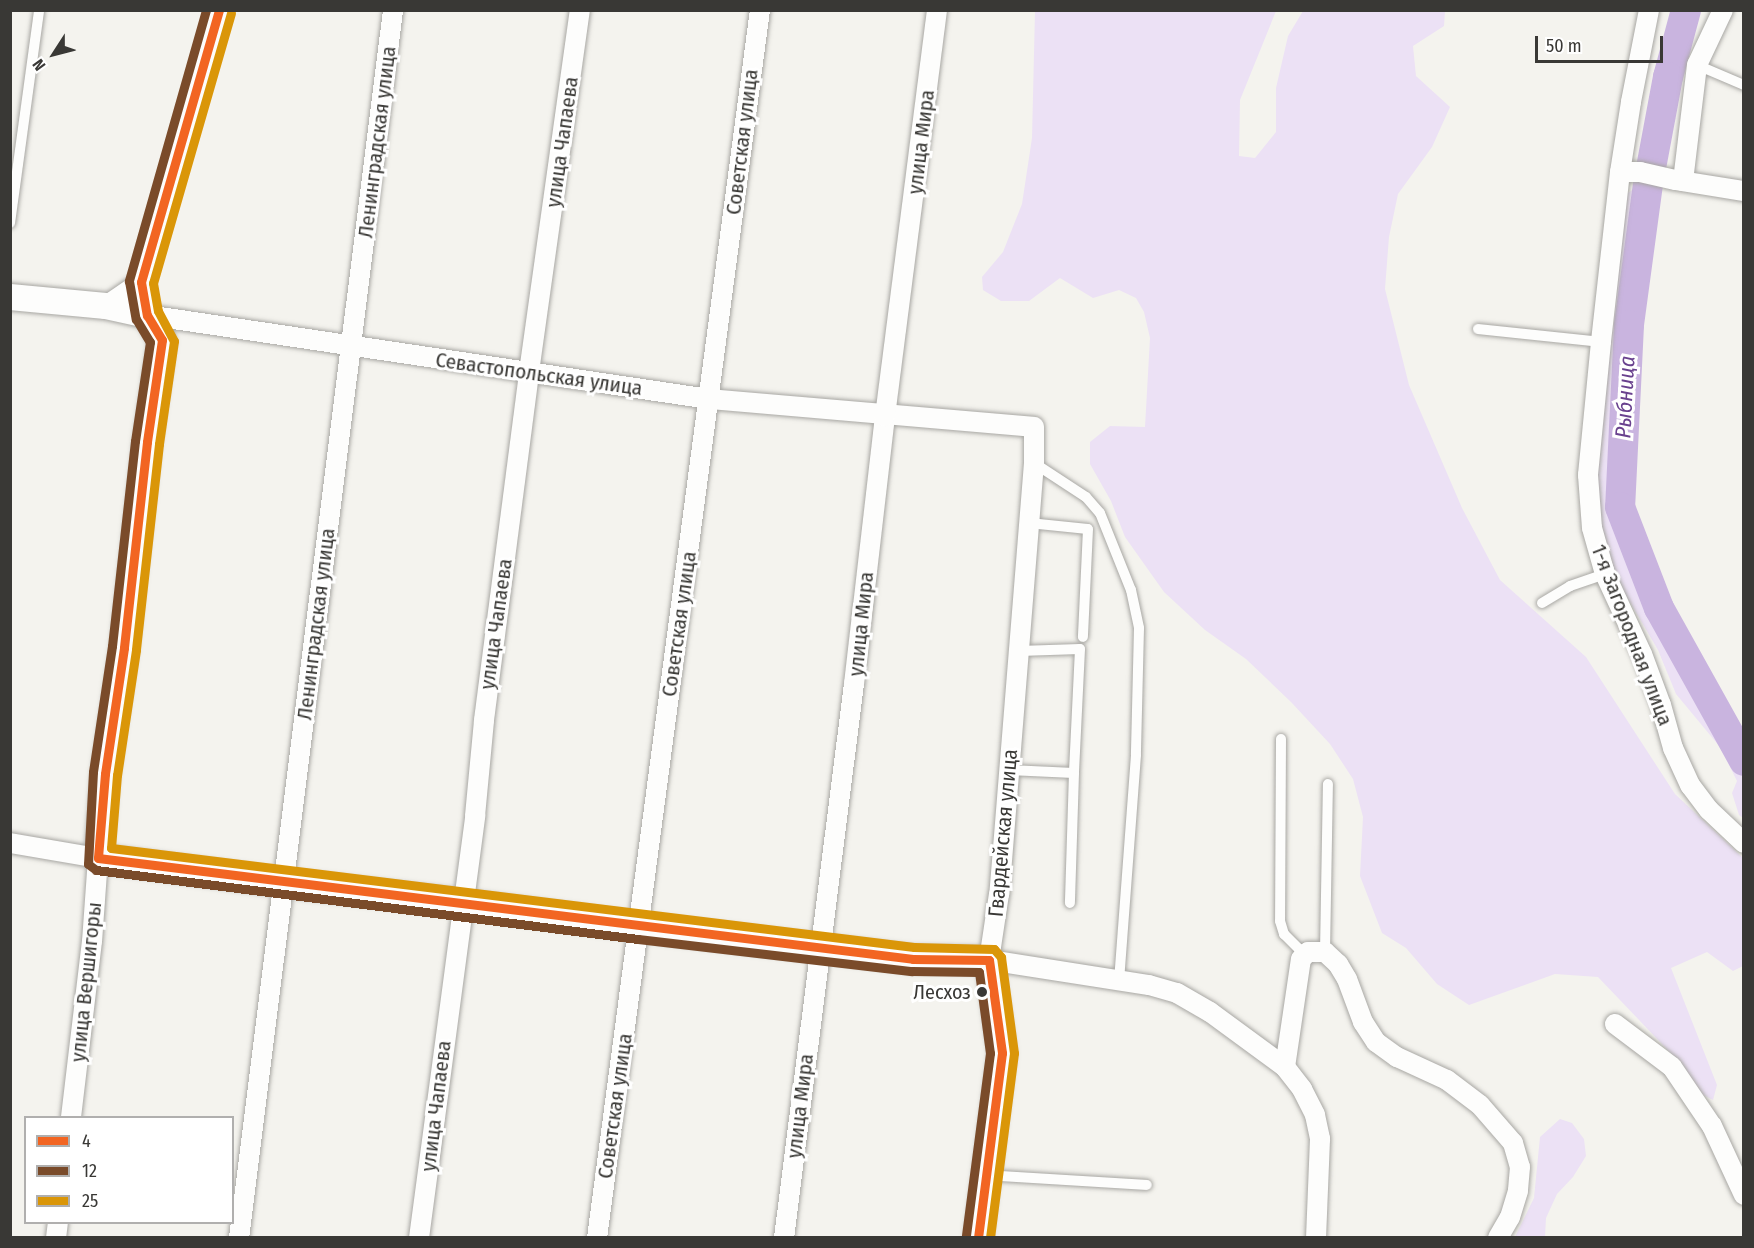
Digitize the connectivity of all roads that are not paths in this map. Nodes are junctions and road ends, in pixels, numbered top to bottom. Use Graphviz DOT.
graph roads {
  1 [pos="39,10"];
  2 [pos="219,10"];
  3 [pos="393,10"];
  4 [pos="580,10"];
  5 [pos="760,10"];
  6 [pos="937,10"];
  7 [pos="1649,10"];
  8 [pos="1723,10"];
  9 [pos="1697,65"];
  10 [pos="1743,85"];
  11 [pos="1630,172"];
  12 [pos="1675,180"];
  13 [pos="1743,191"];
  14 [pos="10,224"];
  15 [pos="141,282"];
  16 [pos="10,297"];
  17 [pos="106,306"];
  18 [pos="147,315"];
  19 [pos="1478,329"];
  20 [pos="1601,342"];
  21 [pos="351,346"];
  22 [pos="529,372"];
  23 [pos="709,399"];
  24 [pos="885,416"];
  25 [pos="1034,463"];
  26 [pos="1029,523"];
  27 [pos="1605,574"];
  28 [pos="1542,603"];
  29 [pos="1083,637"];
  30 [pos="1019,651"];
  31 [pos="1281,739"];
  32 [pos="1009,770"];
  33 [pos="1074,773"];
  34 [pos="1328,784"];
  35 [pos="10,843"];
  36 [pos="1743,843"];
  37 [pos="98,858"];
  38 [pos="284,883"];
  39 [pos="462,903"];
  40 [pos="1070,903"];
  41 [pos="639,927"];
  42 [pos="820,947"];
  43 [pos="1325,951"];
  44 [pos="1304,954"];
  45 [pos="989,960"];
  46 [pos="1119,982"];
  47 [pos="1615,1024"];
  48 [pos="1285,1067"];
  49 [pos="70,1116"];
  50 [pos="985,1175"];
  51 [pos="1147,1185"];
  52 [pos="1743,1195"];
  53 [pos="239,1238"];
  54 [pos="418,1238"];
  55 [pos="597,1238"];
  56 [pos="784,1238"];
  57 [pos="978,1238"];
  58 [pos="1316,1238"];
  59 [pos="1498,1238"];
  1 -- 14 [label="lane"];
  2 -- 15 [label="street"];
  3 -- 21 [label="street, Ленинградская улица"];
  4 -- 22 [label="street, улица Чапаева"];
  5 -- 23 [label="street, Советская улица"];
  6 -- 24 [label="street, улица Мира"];
  7 -- 11 [label="street, 1-я Загородная улица"];
  8 -- 9 [label="street"];
  9 -- 10 [label="lane"];
  9 -- 12 [label="street"];
  11 -- 12 [label="street"];
  11 -- 20 [label="street, 1-я Загородная улица"];
  12 -- 13 [label="street"];
  15 -- 17 [label="street"];
  15 -- 18 [label="street"];
  16 -- 17 [label="street, Севастопольская улица"];
  17 -- 18 [label="street, Севастопольская улица"];
  18 -- 21 [label="street, Севастопольская улица"];
  18 -- 37 [label="street, улица Вершигоры"];
  19 -- 20 [label="lane"];
  20 -- 27 [label="street, 1-я Загородная улица"];
  21 -- 22 [label="street, Севастопольская улица"];
  21 -- 38 [label="street, Ленинградская улица"];
  22 -- 23 [label="street, Севастопольская улица"];
  22 -- 39 [label="street, улица Чапаева"];
  23 -- 24 [label="street, Севастопольская улица"];
  23 -- 41 [label="street, Советская улица"];
  24 -- 25 [label="street, Севастопольская улица"];
  24 -- 42 [label="street, улица Мира"];
  25 -- 26 [label="street, Гвардейская улица"];
  25 -- 46 [label="lane"];
  26 -- 29 [label="lane"];
  26 -- 30 [label="street, Гвардейская улица"];
  27 -- 28 [label="lane"];
  27 -- 36 [label="street, 1-я Загородная улица"];
  30 -- 32 [label="street, Гвардейская улица"];
  30 -- 33 [label="lane"];
  31 -- 44 [label="lane"];
  32 -- 33 [label="lane"];
  32 -- 45 [label="street, Гвардейская улица"];
  33 -- 40 [label="lane"];
  34 -- 43 [label="lane"];
  35 -- 37 [label="street"];
  37 -- 38 [label="street"];
  37 -- 49 [label="street, улица Вершигоры"];
  38 -- 39 [label="street"];
  38 -- 53 [label="street, Ленинградская улица"];
  39 -- 41 [label="street"];
  39 -- 54 [label="street, улица Чапаева"];
  41 -- 42 [label="street"];
  41 -- 55 [label="street, Советская улица"];
  42 -- 45 [label="street"];
  42 -- 56 [label="street, улица Мира"];
  43 -- 44 [label="street"];
  43 -- 59 [label="street"];
  44 -- 48 [label="street"];
  45 -- 46 [label="street"];
  45 -- 50 [label="street, Гвардейская улица"];
  46 -- 48 [label="street"];
  47 -- 52 [label="street"];
  48 -- 58 [label="street"];
  50 -- 51 [label="lane"];
  50 -- 57 [label="street, Гвардейская улица"];
}
